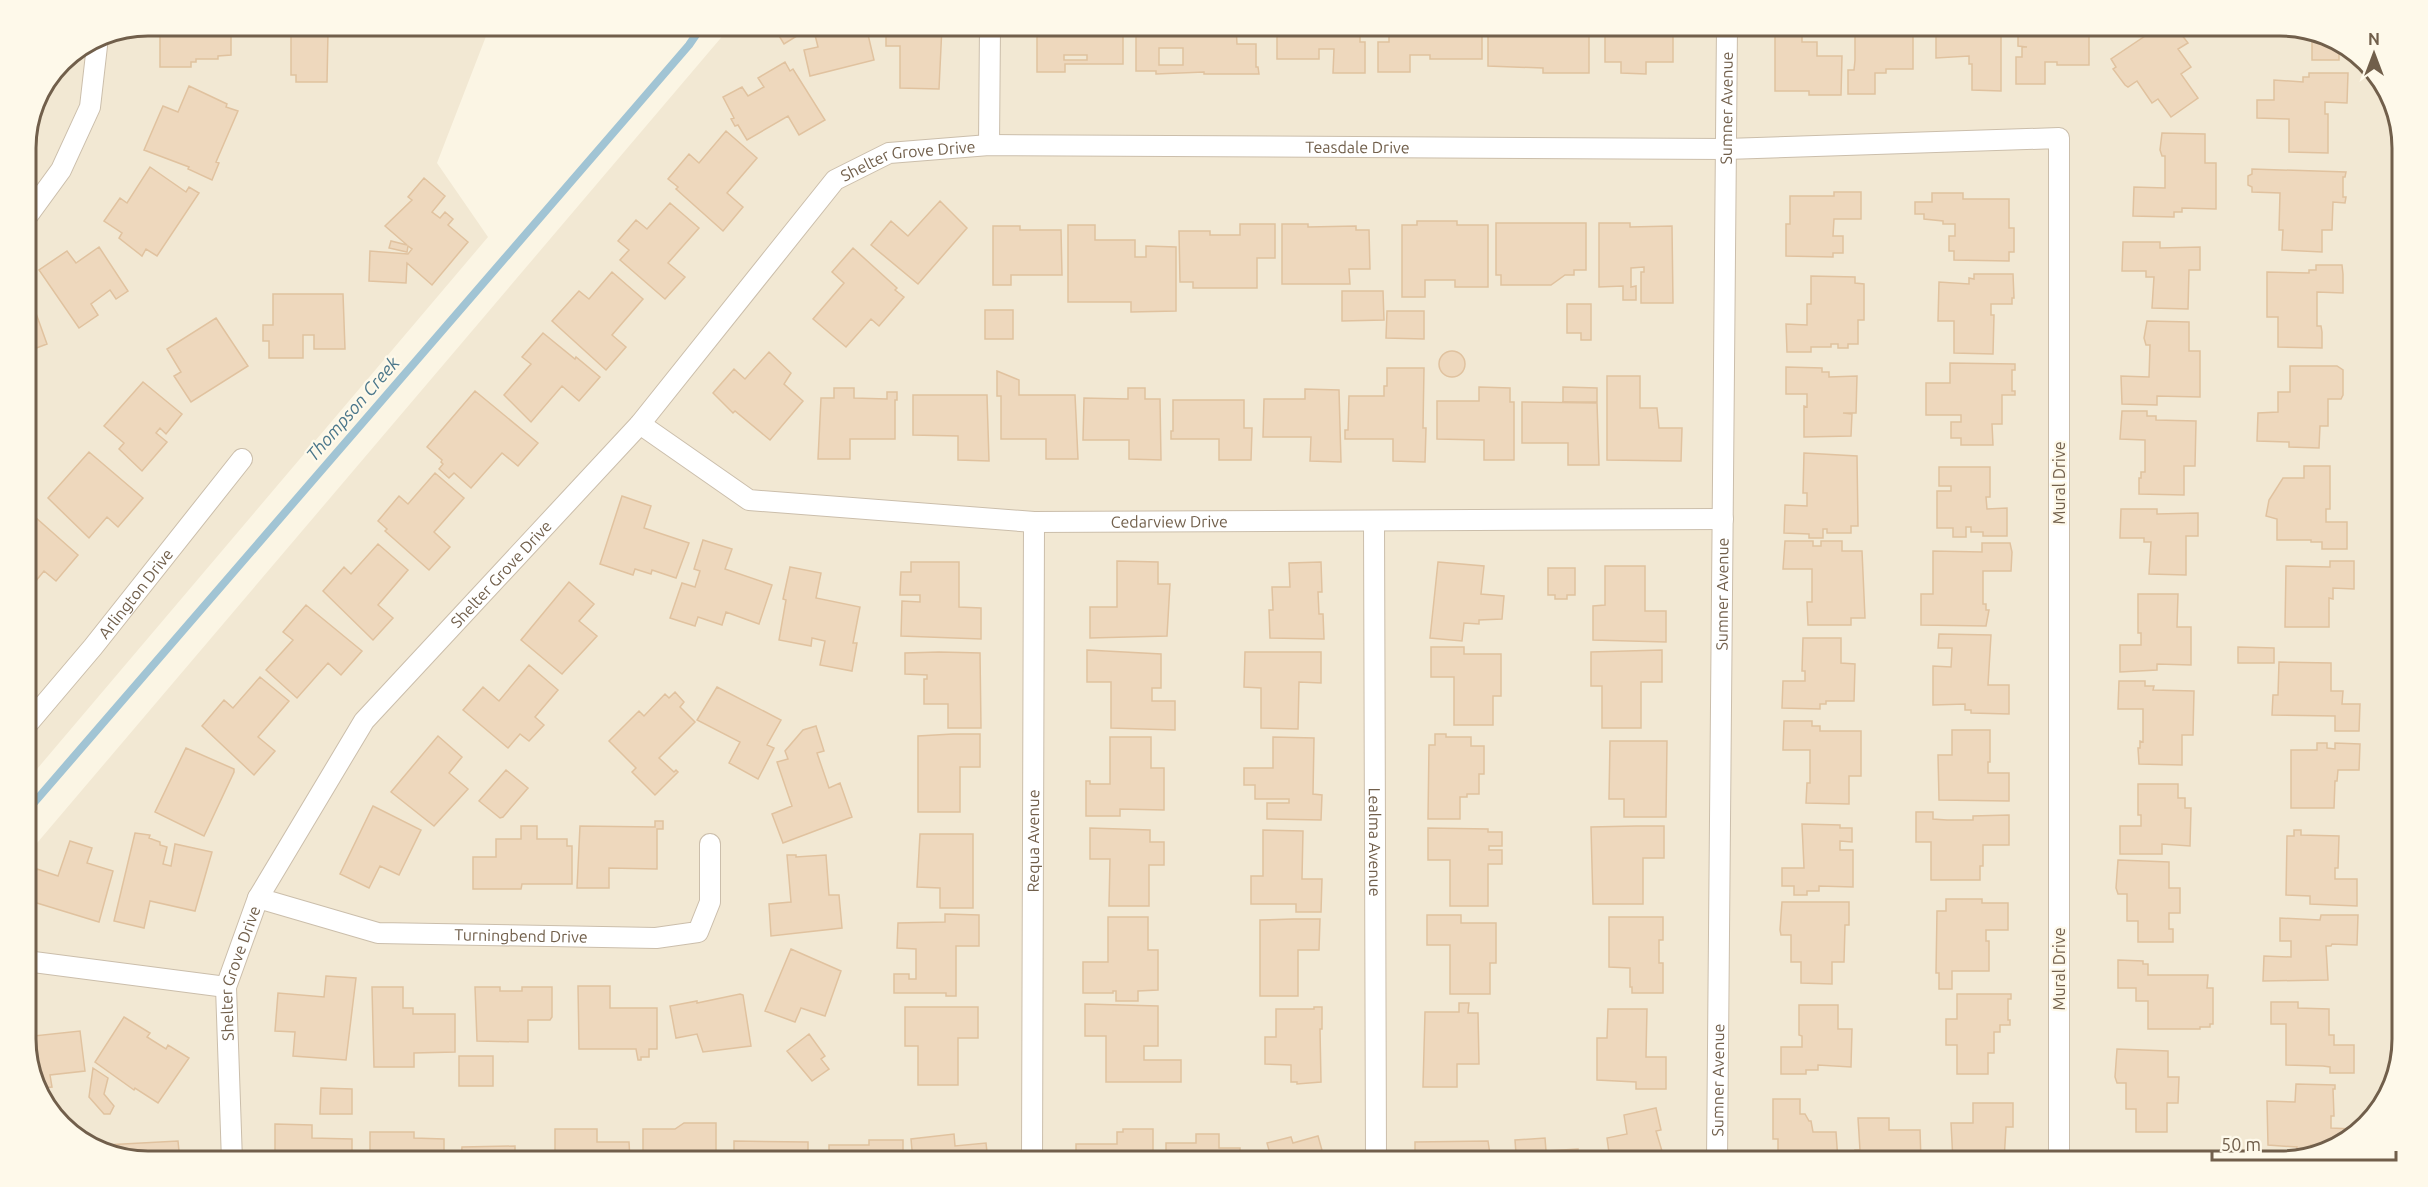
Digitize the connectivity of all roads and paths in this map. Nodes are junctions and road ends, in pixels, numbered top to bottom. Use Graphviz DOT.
graph roads {
  1 [pos="990,36"];
  2 [pos="1727,36"];
  3 [pos="97,48"];
  4 [pos="989,145"];
  5 [pos="1726,150"];
  6 [pos="36,204"];
  7 [pos="639,424"];
  8 [pos="242,459"];
  9 [pos="1724,519"];
  10 [pos="1034,522"];
  11 [pos="1374,522"];
  12 [pos="36,714"];
  13 [pos="710,844"];
  14 [pos="258,898"];
  15 [pos="36,962"];
  16 [pos="226,987"];
  17 [pos="232,1151"];
  18 [pos="1032,1151"];
  19 [pos="1376,1151"];
  20 [pos="1717,1151"];
  21 [pos="2060,1151"];
  1 -- 4 [label="street"];
  2 -- 5 [label="street, Sumner Avenue"];
  3 -- 6 [label="street"];
  4 -- 5 [label="street, Teasdale Drive"];
  4 -- 7 [label="street, Shelter Grove Drive"];
  5 -- 9 [label="street, Sumner Avenue"];
  5 -- 21 [label="street, Mural Drive"];
  7 -- 10 [label="street, Cedarview Drive"];
  7 -- 14 [label="street, Shelter Grove Drive"];
  8 -- 12 [label="street, Arlington Drive"];
  9 -- 11 [label="street, Cedarview Drive"];
  9 -- 20 [label="street, Sumner Avenue"];
  10 -- 11 [label="street, Cedarview Drive"];
  10 -- 18 [label="street, Requa Avenue"];
  11 -- 19 [label="street, Lealma Avenue"];
  13 -- 14 [label="street, Turningbend Drive"];
  14 -- 16 [label="street, Shelter Grove Drive"];
  15 -- 16 [label="street"];
  16 -- 17 [label="street, Shelter Grove Drive"];
}
